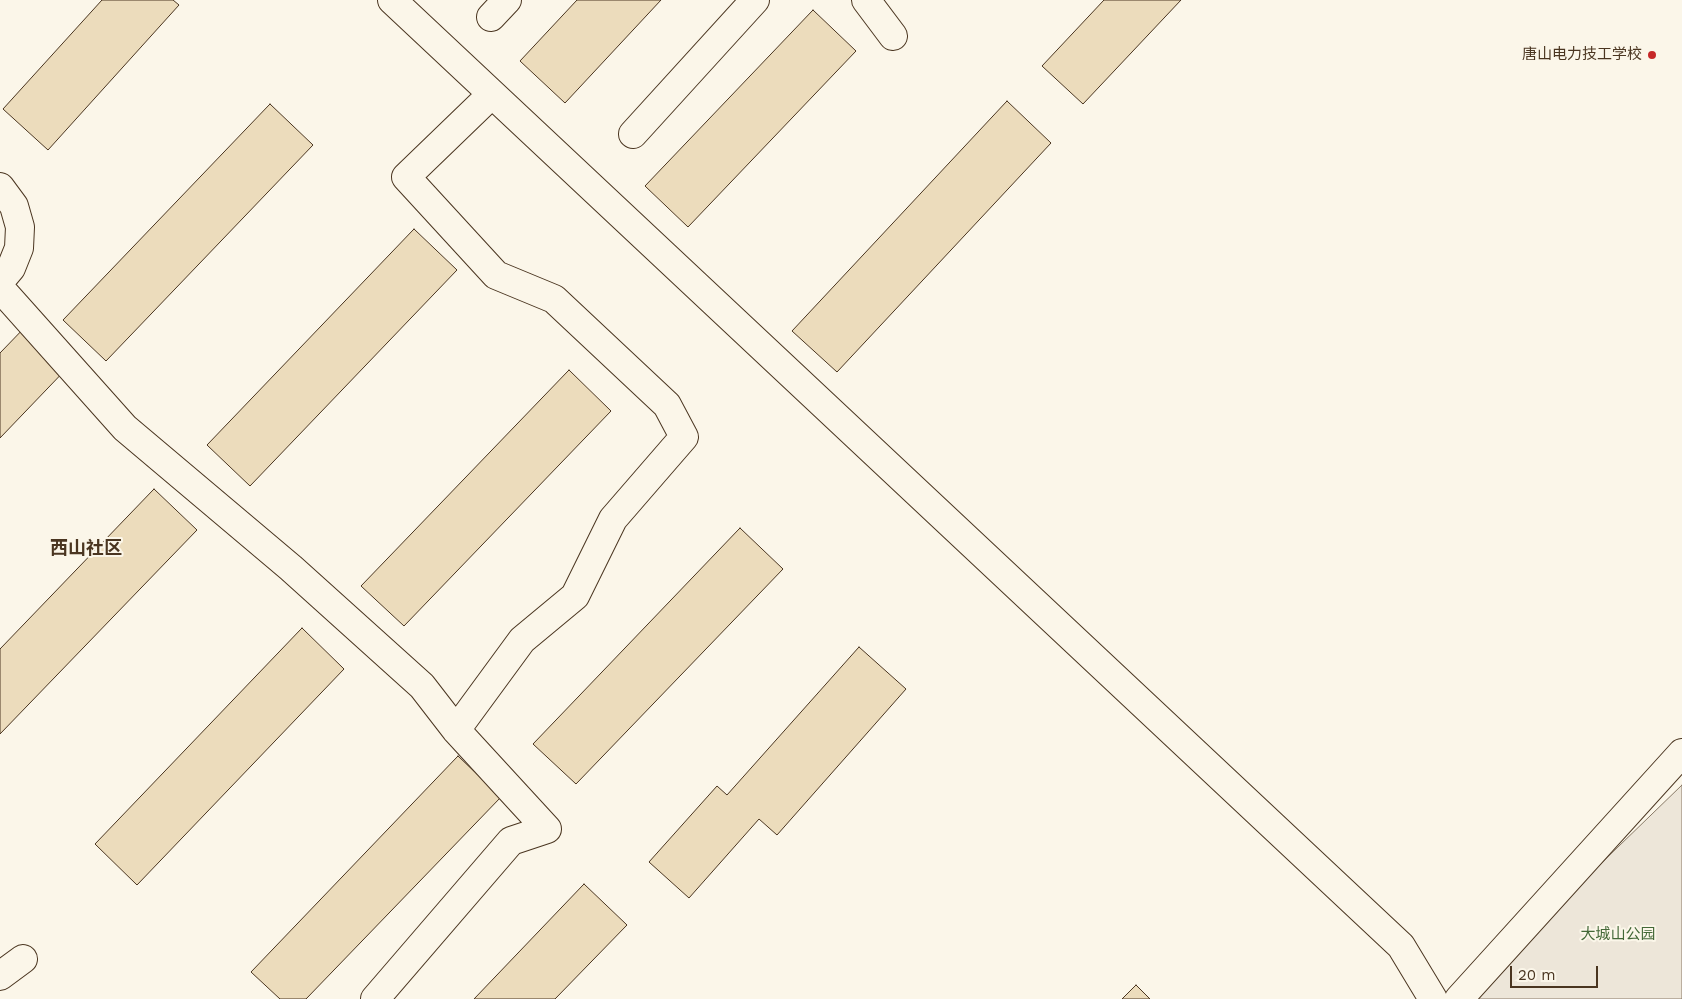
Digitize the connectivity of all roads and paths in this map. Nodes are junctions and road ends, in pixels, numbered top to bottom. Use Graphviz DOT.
graph roads {
  1 [pos="392,0"];
  2 [pos="755,0"];
  3 [pos="866,0"];
  4 [pos="892,36"];
  5 [pos="492,94"];
  6 [pos="633,134"];
  7 [pos="0,187"];
  8 [pos="0,281"];
  9 [pos="0,288"];
  10 [pos="456,730"];
  11 [pos="1682,752"];
  12 [pos="24,959"];
  13 [pos="0,976"];
  14 [pos="374,999"];
  15 [pos="1433,999"];
  16 [pos="1460,999"];
  1 -- 5 [label="street"];
  2 -- 6 [label="street"];
  3 -- 4 [label="street"];
  5 -- 10 [label="street"];
  5 -- 15 [label="street"];
  7 -- 8 [label="street"];
  9 -- 10 [label="street"];
  10 -- 14 [label="street"];
  11 -- 16 [label="street"];
  12 -- 13 [label="street"];
}
